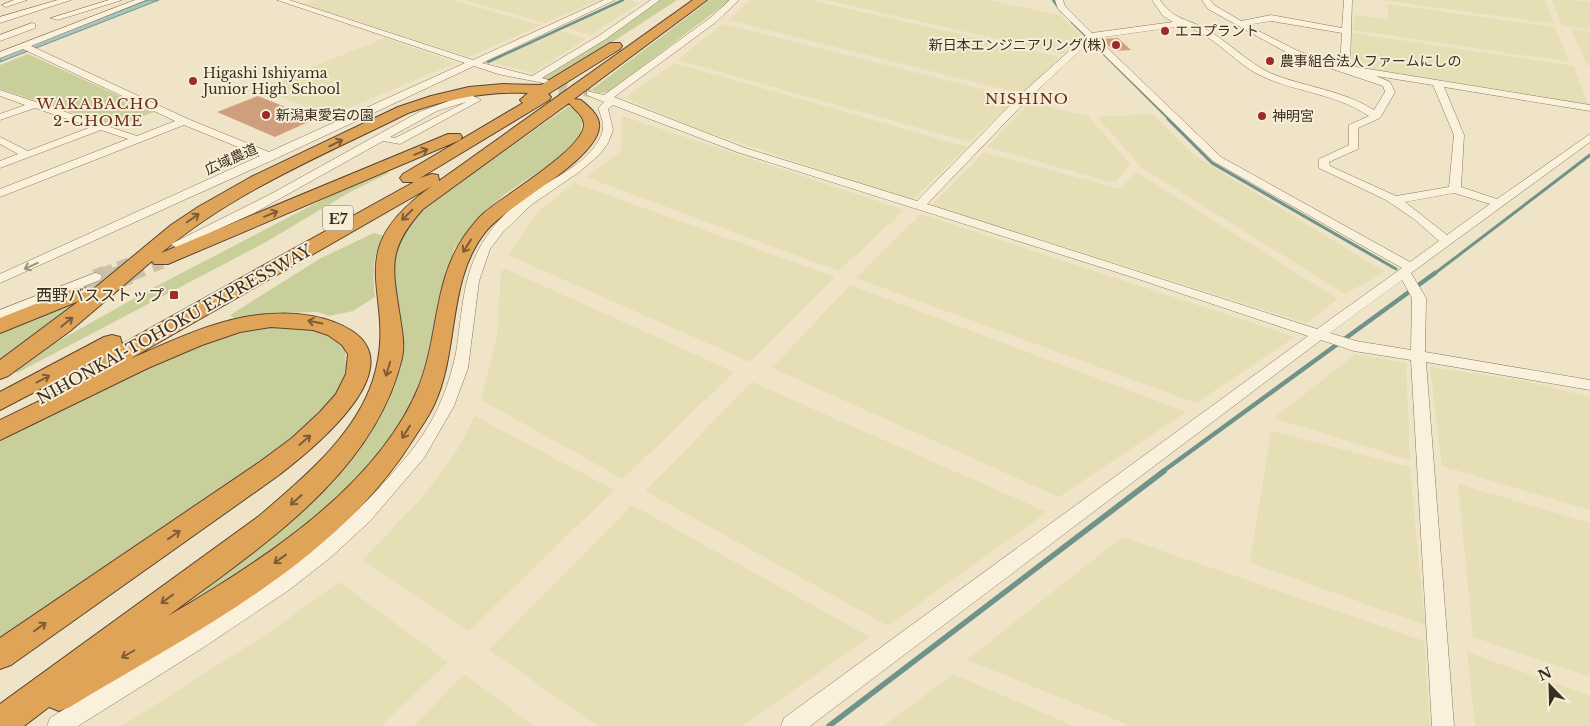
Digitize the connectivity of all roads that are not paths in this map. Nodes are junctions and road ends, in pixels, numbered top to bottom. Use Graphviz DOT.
graph roads {
  1 [pos="23,0"];
  2 [pos="67,0"];
  3 [pos="118,0"];
  4 [pos="142,0"];
  5 [pos="281,0"];
  6 [pos="611,0"];
  7 [pos="656,0"];
  8 [pos="686,0"];
  9 [pos="701,0"];
  10 [pos="736,0"];
  11 [pos="1058,0"];
  12 [pos="1156,0"];
  13 [pos="1206,0"];
  14 [pos="1348,0"];
  15 [pos="6,5"];
  16 [pos="665,16"];
  17 [pos="55,18"];
  18 [pos="0,20"];
  19 [pos="1183,23"];
  20 [pos="1239,24"];
  21 [pos="32,26"];
  22 [pos="1347,30"];
  23 [pos="1091,36"];
  24 [pos="0,38"];
  25 [pos="28,48"];
  26 [pos="0,55"];
  27 [pos="616,62"];
  28 [pos="472,63"];
  29 [pos="1345,68"];
  30 [pos="539,83"];
  31 [pos="1437,83"];
  32 [pos="0,93"];
  33 [pos="583,98"];
  34 [pos="610,99"];
  35 [pos="36,104"];
  36 [pos="1590,108"];
  37 [pos="1376,116"];
  38 [pos="0,117"];
  39 [pos="184,121"];
  40 [pos="101,127"];
  41 [pos="381,137"];
  42 [pos="1590,137"];
  43 [pos="137,139"];
  44 [pos="0,140"];
  45 [pos="26,155"];
  46 [pos="266,155"];
  47 [pos="0,165"];
  48 [pos="1455,188"];
  49 [pos="0,193"];
  50 [pos="1396,200"];
  51 [pos="1498,203"];
  52 [pos="918,207"];
  53 [pos="1446,242"];
  54 [pos="177,244"];
  55 [pos="161,260"];
  56 [pos="0,269"];
  57 [pos="1407,270"];
  58 [pos="95,277"];
  59 [pos="0,280"];
  60 [pos="80,293"];
  61 [pos="0,315"];
  62 [pos="0,326"];
  63 [pos="1318,335"];
  64 [pos="1418,356"];
  65 [pos="0,371"];
  66 [pos="1590,385"];
  67 [pos="0,402"];
  68 [pos="0,420"];
  69 [pos="0,431"];
  70 [pos="0,655"];
  71 [pos="0,724"];
  72 [pos="10,726"];
  73 [pos="58,726"];
  74 [pos="792,726"];
  75 [pos="1443,726"];
  1 -- 15 [label="street"];
  2 -- 18 [label="street"];
  3 -- 17 [label="street"];
  4 -- 25 [label="street"];
  5 -- 28 [label="street"];
  6 -- 28 [label="street, 広域農道"];
  7 -- 30 [label="street"];
  8 -- 16 [label="highway, NIHONKAI-TOHOKU EXPRESSWAY / E7"];
  9 -- 27 [label="highway, NIHONKAI-TOHOKU EXPRESSWAY / E7"];
  10 -- 34 [label="street"];
  11 -- 23 [label="street"];
  12 -- 19 [label="street"];
  13 -- 20 [label="street"];
  14 -- 22 [label="street"];
  55 -- 16 [label="highway, one-way"];
  67 -- 16 [label="highway, NIHONKAI-TOHOKU EXPRESSWAY / E7, one-way"];
  19 -- 23 [label="street"];
  19 -- 37 [label="street"];
  20 -- 22 [label="street"];
  20 -- 29 [label="street"];
  21 -- 24 [label="street"];
  22 -- 29 [label="street"];
  23 -- 52 [label="street"];
  23 -- 57 [label="street"];
  25 -- 26 [label="street"];
  25 -- 39 [label="street"];
  27 -- 68 [label="highway, NIHONKAI-TOHOKU EXPRESSWAY / E7"];
  27 -- 71 [label="highway, one-way"];
  28 -- 30 [label="street"];
  28 -- 46 [label="street, 広域農道"];
  29 -- 31 [label="street"];
  29 -- 37 [label="street"];
  65 -- 30 [label="highway, one-way"];
  31 -- 36 [label="street"];
  31 -- 48 [label="street"];
  32 -- 35 [label="street"];
  33 -- 34 [label="street"];
  33 -- 72 [label="highway, one-way"];
  34 -- 52 [label="street"];
  34 -- 73 [label="street"];
  35 -- 38 [label="street"];
  35 -- 40 [label="street"];
  37 -- 50 [label="street"];
  39 -- 43 [label="street"];
  39 -- 46 [label="street"];
  40 -- 43 [label="street"];
  40 -- 45 [label="street"];
  41 -- 41 [label="street"];
  41 -- 54 [label="street"];
  42 -- 51 [label="street"];
  43 -- 49 [label="street"];
  44 -- 45 [label="street"];
  45 -- 47 [label="street"];
  46 -- 56 [label="street, 広域農道"];
  46 -- 59 [label="street, 広域農道, one-way"];
  48 -- 50 [label="street"];
  48 -- 51 [label="street"];
  50 -- 53 [label="street"];
  51 -- 53 [label="street"];
  52 -- 63 [label="street"];
  53 -- 57 [label="street"];
  57 -- 63 [label="street"];
  57 -- 64 [label="street"];
  58 -- 61 [label="street"];
  60 -- 62 [label="highway"];
  63 -- 64 [label="street"];
  63 -- 74 [label="street"];
  64 -- 66 [label="street"];
  64 -- 75 [label="street"];
  70 -- 69 [label="highway, one-way"];
}
